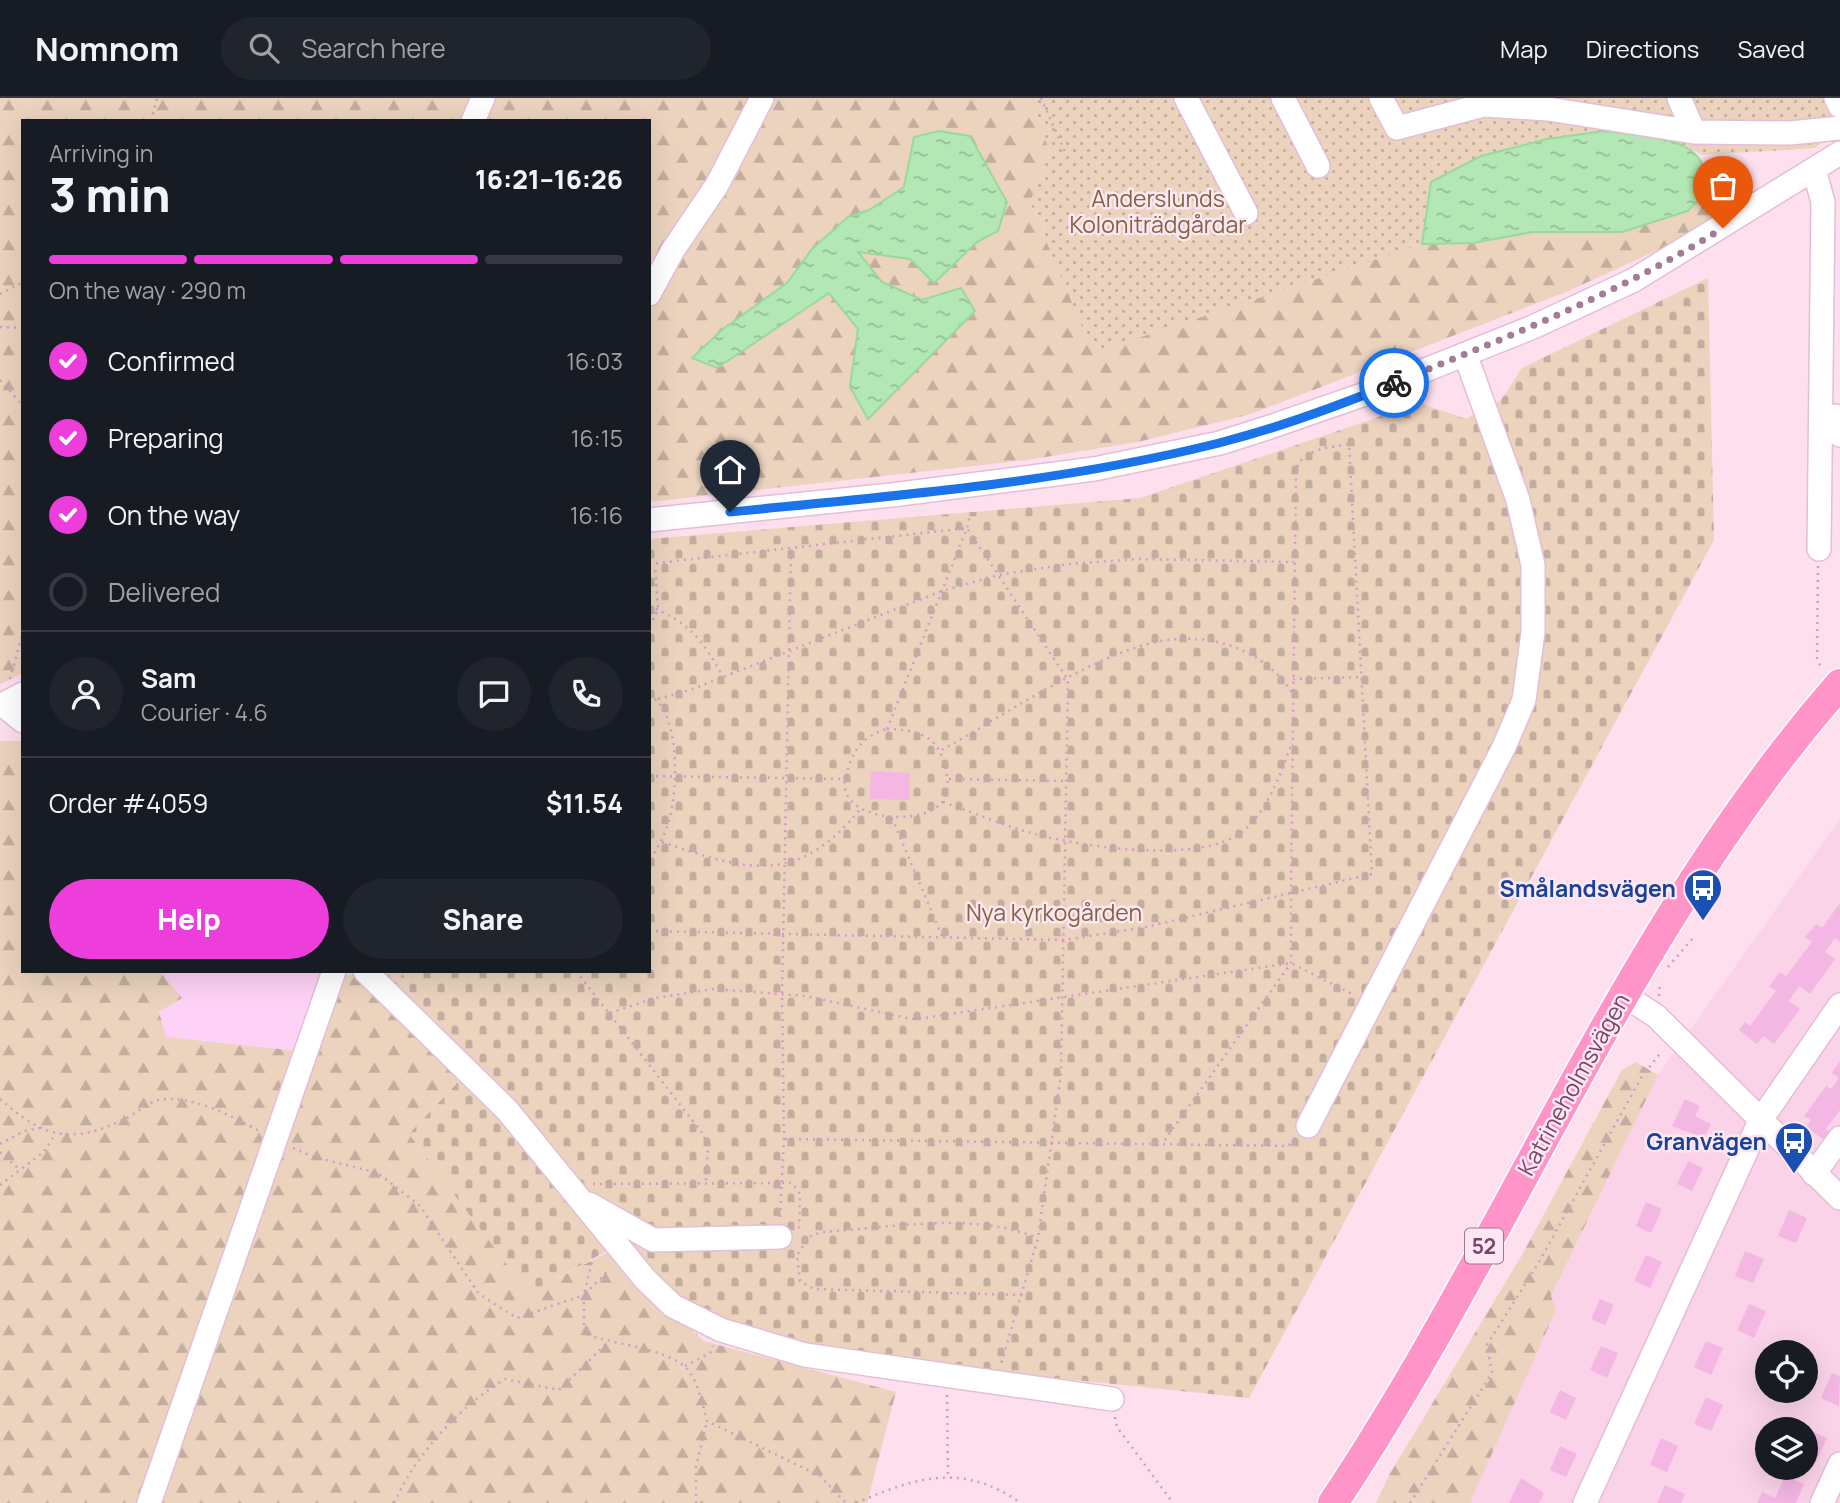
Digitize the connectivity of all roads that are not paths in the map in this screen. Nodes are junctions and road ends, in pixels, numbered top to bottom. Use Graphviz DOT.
graph roads {
  1 [pos="484,98"];
  2 [pos="762,98"];
  3 [pos="1186,98"];
  4 [pos="1283,98"];
  5 [pos="1381,98"];
  6 [pos="1679,98"];
  7 [pos="1836,98"];
  8 [pos="1482,102"];
  9 [pos="1840,106"];
  10 [pos="474,119"];
  11 [pos="1840,128"];
  12 [pos="1694,132"];
  13 [pos="1840,153"];
  14 [pos="1318,166"];
  15 [pos="1814,170"];
  16 [pos="1247,213"];
  17 [pos="651,290"];
  18 [pos="1465,354"];
  19 [pos="1834,421"];
  20 [pos="651,520"];
  21 [pos="1826,534"];
  22 [pos="1839,693"];
  23 [pos="9,702"];
  24 [pos="21,718"];
  25 [pos="333,973"];
  26 [pos="372,973"];
  27 [pos="1640,999"];
  28 [pos="1840,1005"];
  29 [pos="1760,1121"];
  30 [pos="1308,1126"];
  31 [pos="1840,1138"];
  32 [pos="1814,1174"];
  33 [pos="574,1192"];
  34 [pos="1840,1198"];
  35 [pos="790,1242"];
  36 [pos="1112,1399"];
  37 [pos="1840,1464"];
  38 [pos="149,1503"];
  39 [pos="1333,1503"];
  40 [pos="1351,1503"];
  41 [pos="1585,1503"];
  42 [pos="1822,1503"];
  1 -- 10 [label="street"];
  2 -- 17 [label="street"];
  3 -- 16 [label="street"];
  4 -- 14 [label="street"];
  5 -- 8 [label="street"];
  6 -- 12 [label="street"];
  7 -- 9 [label="street"];
  8 -- 12 [label="street"];
  11 -- 12 [label="street"];
  13 -- 15 [label="street"];
  15 -- 18 [label="street"];
  15 -- 19 [label="street"];
  18 -- 20 [label="street"];
  18 -- 30 [label="street"];
  19 -- 21 [label="street"];
  22 -- 27 [label="main road, Katrineholmsvägen / 52"];
  23 -- 24 [label="street"];
  25 -- 38 [label="street"];
  26 -- 33 [label="street"];
  27 -- 29 [label="street"];
  27 -- 39 [label="main road, Katrineholmsvägen / 52"];
  27 -- 40 [label="main road, Katrineholmsvägen / 52"];
  28 -- 29 [label="street"];
  29 -- 32 [label="street"];
  29 -- 41 [label="street"];
  31 -- 32 [label="street"];
  32 -- 34 [label="street"];
  33 -- 35 [label="street"];
  33 -- 36 [label="street"];
  37 -- 42 [label="street"];
}
